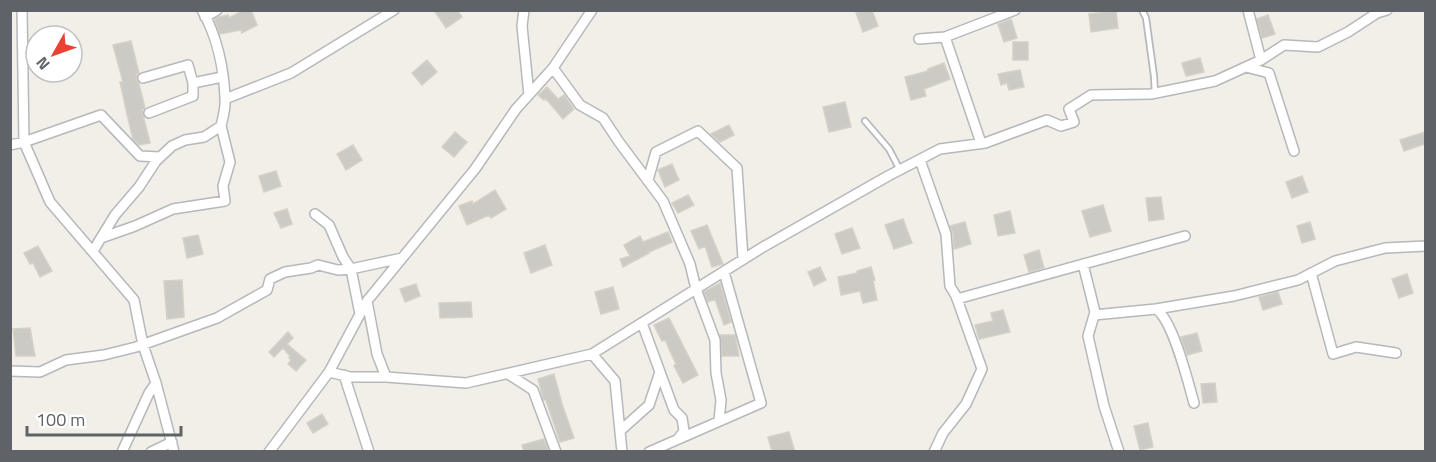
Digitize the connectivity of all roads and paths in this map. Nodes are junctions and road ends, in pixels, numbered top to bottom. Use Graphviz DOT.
graph roads {
  1 [pos="22,10"];
  2 [pos="217,10"];
  3 [pos="394,10"];
  4 [pos="524,10"];
  5 [pos="592,10"];
  6 [pos="1015,10"];
  7 [pos="1142,10"];
  8 [pos="1248,10"];
  9 [pos="1388,10"];
  10 [pos="204,14"];
  11 [pos="945,37"];
  12 [pos="920,39"];
  13 [pos="1261,60"];
  14 [pos="1246,67"];
  15 [pos="553,68"];
  16 [pos="222,77"];
  17 [pos="142,78"];
  18 [pos="194,83"];
  19 [pos="1155,94"];
  20 [pos="529,95"];
  21 [pos="225,99"];
  22 [pos="149,113"];
  23 [pos="865,121"];
  24 [pos="221,126"];
  25 [pos="24,142"];
  26 [pos="981,143"];
  27 [pos="10,145"];
  28 [pos="1294,151"];
  29 [pos="160,158"];
  30 [pos="920,160"];
  31 [pos="900,170"];
  32 [pos="648,180"];
  33 [pos="315,214"];
  34 [pos="1185,236"];
  35 [pos="100,238"];
  36 [pos="1425,246"];
  37 [pos="93,251"];
  38 [pos="402,258"];
  39 [pos="743,259"];
  40 [pos="1083,264"];
  41 [pos="351,269"];
  42 [pos="724,272"];
  43 [pos="1311,273"];
  44 [pos="696,289"];
  45 [pos="957,299"];
  46 [pos="367,301"];
  47 [pos="1156,309"];
  48 [pos="360,314"];
  49 [pos="1094,315"];
  50 [pos="642,323"];
  51 [pos="143,345"];
  52 [pos="1396,353"];
  53 [pos="592,354"];
  54 [pos="10,371"];
  55 [pos="329,372"];
  56 [pos="660,372"];
  57 [pos="508,374"];
  58 [pos="344,375"];
  59 [pos="386,377"];
  60 [pos="156,383"];
  61 [pos="1194,403"];
  62 [pos="719,421"];
  63 [pos="620,431"];
  64 [pos="678,439"];
  65 [pos="173,447"];
  66 [pos="122,452"];
  67 [pos="152,452"];
  68 [pos="269,452"];
  69 [pos="369,452"];
  70 [pos="556,452"];
  71 [pos="622,452"];
  72 [pos="649,452"];
  73 [pos="661,452"];
  74 [pos="934,452"];
  75 [pos="1119,452"];
  1 -- 25 [label="street"];
  2 -- 10 [label="street"];
  3 -- 21 [label="street"];
  4 -- 20 [label="street"];
  5 -- 15 [label="street"];
  6 -- 11 [label="street"];
  7 -- 19 [label="lane"];
  8 -- 13 [label="street"];
  9 -- 13 [label="street"];
  10 -- 16 [label="street"];
  11 -- 12 [label="street"];
  11 -- 26 [label="street"];
  13 -- 14 [label="street"];
  14 -- 19 [label="street"];
  14 -- 28 [label="street"];
  15 -- 20 [label="street"];
  15 -- 32 [label="street"];
  16 -- 18 [label="street"];
  16 -- 21 [label="street"];
  17 -- 18 [label="street"];
  18 -- 22 [label="street"];
  19 -- 26 [label="street"];
  20 -- 38 [label="street"];
  21 -- 24 [label="street"];
  23 -- 31 [label="lane"];
  24 -- 29 [label="street"];
  24 -- 35 [label="street"];
  25 -- 27 [label="street"];
  25 -- 29 [label="street"];
  25 -- 37 [label="street"];
  26 -- 30 [label="street"];
  29 -- 35 [label="street"];
  30 -- 31 [label="street"];
  30 -- 45 [label="street"];
  31 -- 39 [label="street"];
  32 -- 39 [label="street"];
  32 -- 44 [label="street"];
  33 -- 41 [label="street"];
  34 -- 40 [label="street"];
  35 -- 37 [label="street"];
  36 -- 43 [label="street"];
  37 -- 51 [label="street"];
  38 -- 41 [label="street"];
  38 -- 46 [label="street"];
  39 -- 42 [label="street"];
  40 -- 45 [label="street"];
  40 -- 49 [label="street"];
  41 -- 48 [label="street"];
  41 -- 51 [label="street"];
  42 -- 44 [label="street"];
  42 -- 62 [label="street"];
  43 -- 47 [label="street"];
  43 -- 52 [label="street"];
  44 -- 50 [label="street"];
  44 -- 62 [label="street"];
  45 -- 74 [label="street"];
  46 -- 48 [label="street"];
  46 -- 59 [label="street"];
  47 -- 49 [label="street"];
  47 -- 61 [label="street"];
  48 -- 55 [label="street"];
  49 -- 75 [label="street"];
  50 -- 53 [label="street"];
  50 -- 56 [label="street"];
  51 -- 54 [label="street"];
  51 -- 60 [label="street"];
  53 -- 57 [label="street"];
  53 -- 63 [label="street"];
  55 -- 58 [label="street"];
  55 -- 68 [label="street"];
  56 -- 63 [label="street"];
  56 -- 64 [label="street"];
  57 -- 59 [label="street"];
  57 -- 70 [label="street"];
  58 -- 59 [label="street"];
  58 -- 69 [label="street"];
  60 -- 65 [label="street"];
  60 -- 66 [label="street"];
  62 -- 64 [label="street"];
  63 -- 71 [label="street"];
  64 -- 72 [label="street"];
  64 -- 73 [label="street"];
  65 -- 67 [label="street"];
}
